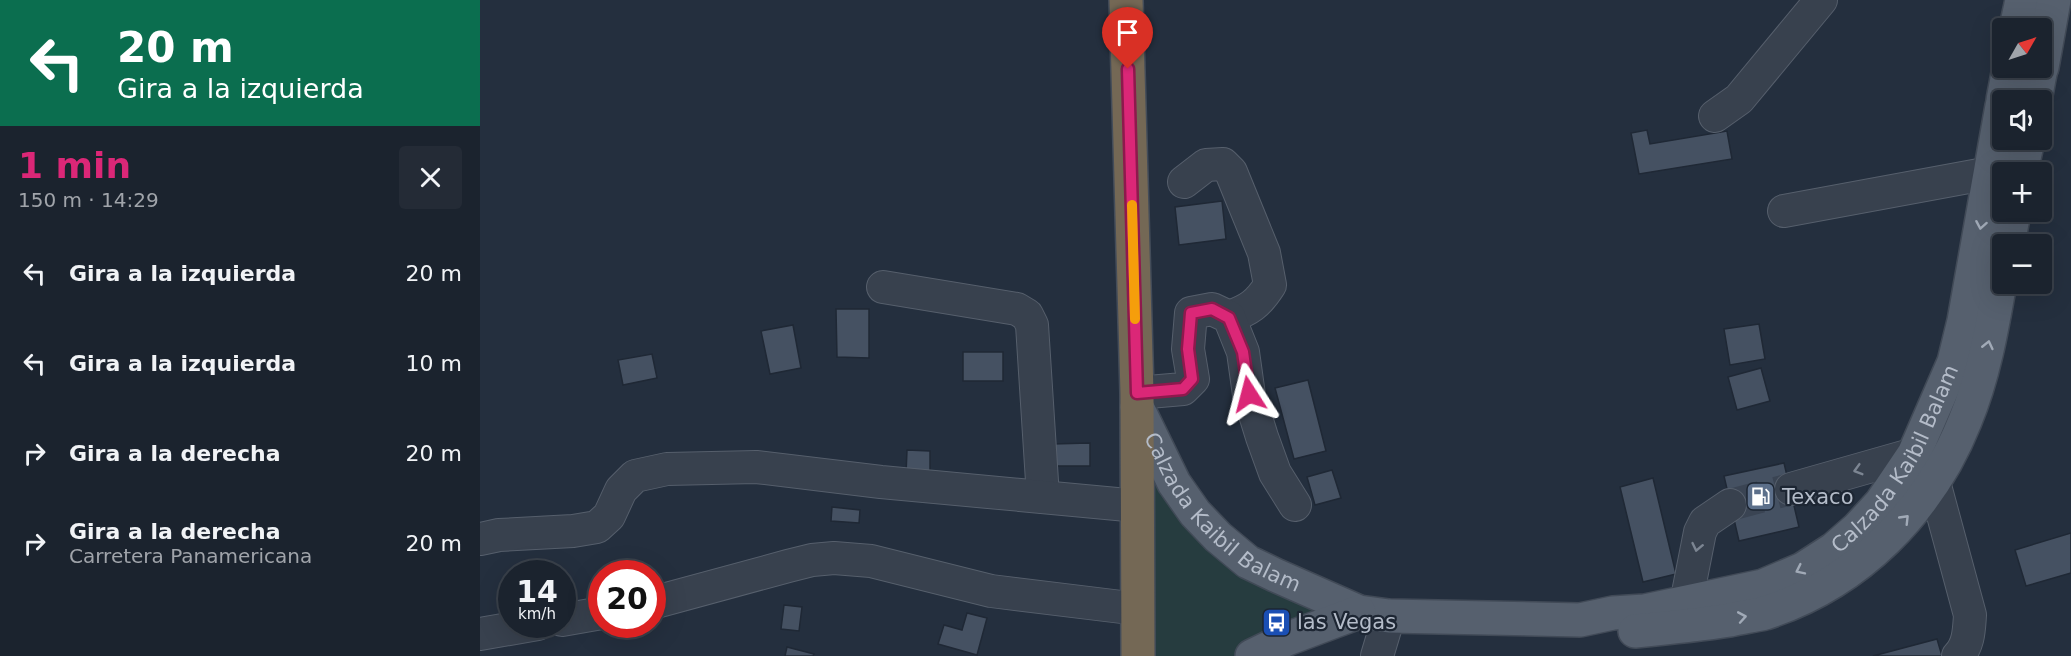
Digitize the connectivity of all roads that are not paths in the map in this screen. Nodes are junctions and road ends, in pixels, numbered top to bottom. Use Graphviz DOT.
graph roads {
  1 [pos="1126,0"];
  2 [pos="1821,0"];
  3 [pos="2022,0"];
  4 [pos="2054,0"];
  5 [pos="2018,18"];
  6 [pos="2051,18"];
  7 [pos="1715,116"];
  8 [pos="1992,175"];
  9 [pos="1184,182"];
  10 [pos="1784,211"];
  11 [pos="1992,222"];
  12 [pos="883,287"];
  13 [pos="1997,294"];
  14 [pos="1229,318"];
  15 [pos="1137,400"];
  16 [pos="1914,454"];
  17 [pos="1934,482"];
  18 [pos="1791,489"];
  19 [pos="1043,498"];
  20 [pos="1295,505"];
  21 [pos="1730,505"];
  22 [pos="1138,506"];
  23 [pos="480,539"];
  24 [pos="666,599"];
  25 [pos="1138,609"];
  26 [pos="1374,614"];
  27 [pos="1688,615"];
  28 [pos="498,631"];
  29 [pos="480,634"];
  30 [pos="1138,656"];
  31 [pos="1252,656"];
  32 [pos="1377,656"];
  33 [pos="1958,656"];
  1 -- 15 [label="highway"];
  2 -- 7 [label="street"];
  3 -- 5 [label="main road"];
  4 -- 6 [label="main road"];
  8 -- 10 [label="street"];
  9 -- 14 [label="street"];
  11 -- 16 [label="main road, Calzada Kaibil Balam, one-way"];
  12 -- 19 [label="street"];
  17 -- 13 [label="main road, Calzada Kaibil Balam, one-way"];
  14 -- 15 [label="street"];
  14 -- 20 [label="street"];
  15 -- 22 [label="highway"];
  15 -- 26 [label="main road, Calzada Kaibil Balam"];
  16 -- 18 [label="street, one-way"];
  16 -- 27 [label="main road, Calzada Kaibil Balam, one-way"];
  27 -- 17 [label="main road, Calzada Kaibil Balam, one-way"];
  17 -- 33 [label="street"];
  19 -- 22 [label="street"];
  19 -- 23 [label="street"];
  21 -- 27 [label="street, one-way"];
  22 -- 25 [label="highway"];
  24 -- 25 [label="street"];
  25 -- 30 [label="highway"];
  26 -- 27 [label="main road, Calzada Kaibil Balam"];
  26 -- 31 [label="main road, Calzada Kaibil Balam"];
  26 -- 32 [label="street"];
  28 -- 29 [label="street"];
}
